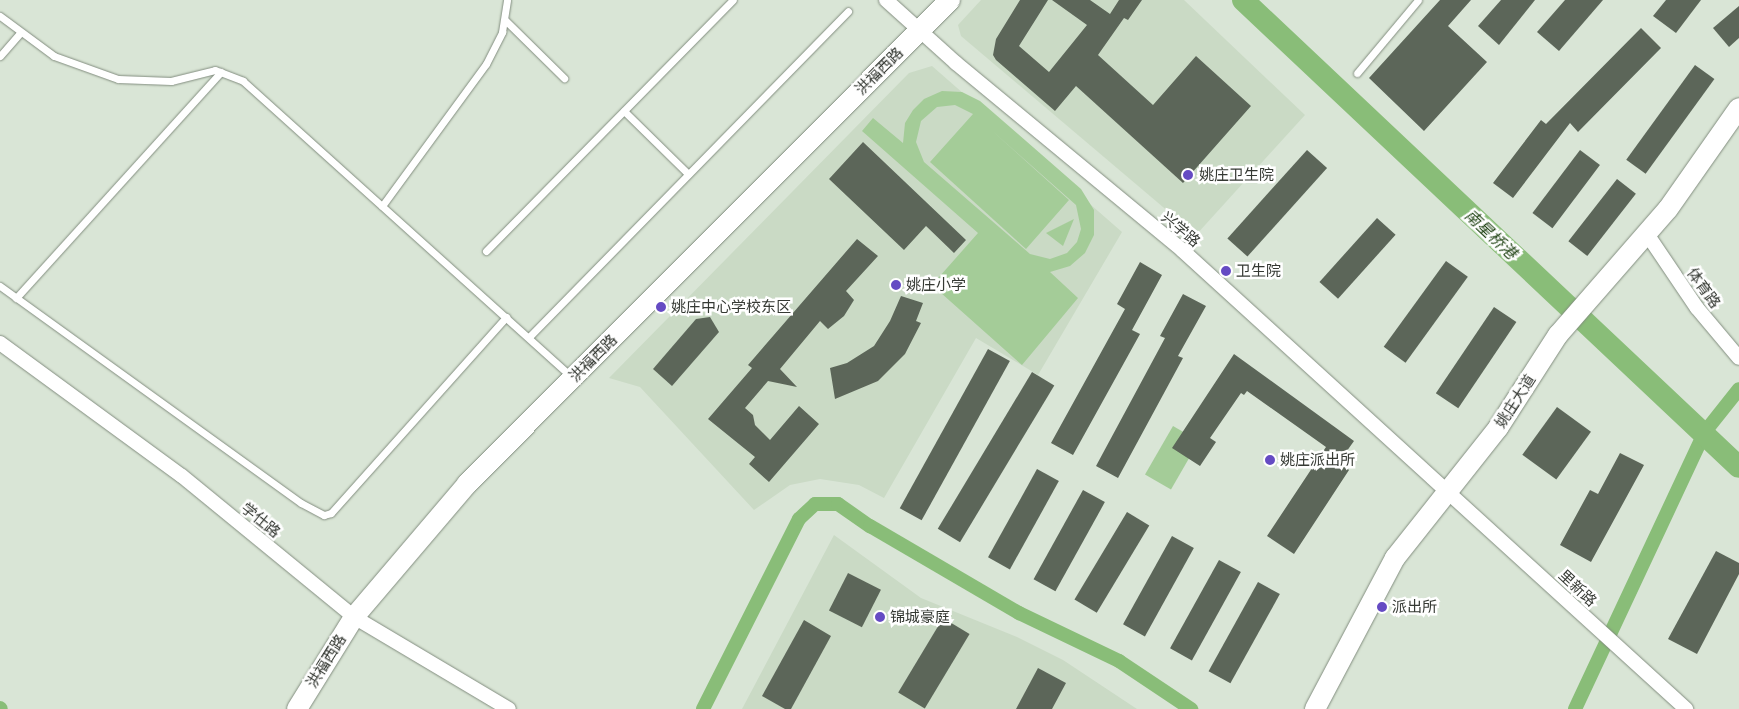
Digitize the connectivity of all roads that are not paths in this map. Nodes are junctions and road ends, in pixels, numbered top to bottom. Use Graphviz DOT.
graph roads {
  1 [pos="507,0"];
  2 [pos="733,0"];
  3 [pos="886,0"];
  4 [pos="950,0"];
  5 [pos="1418,0"];
  6 [pos="848,11"];
  7 [pos="0,16"];
  8 [pos="505,20"];
  9 [pos="918,32"];
  10 [pos="20,33"];
  11 [pos="0,56"];
  12 [pos="222,72"];
  13 [pos="1357,73"];
  14 [pos="564,78"];
  15 [pos="1739,108"];
  16 [pos="624,111"];
  17 [pos="688,174"];
  18 [pos="382,206"];
  19 [pos="1647,234"];
  20 [pos="486,251"];
  21 [pos="0,286"];
  22 [pos="16,298"];
  23 [pos="506,317"];
  24 [pos="528,337"];
  25 [pos="0,343"];
  26 [pos="1737,356"];
  27 [pos="574,378"];
  28 [pos="1449,491"];
  29 [pos="354,616"];
  30 [pos="297,709"];
  31 [pos="509,709"];
  32 [pos="1315,709"];
  33 [pos="1686,709"];
  1 -- 8 [label="lane"];
  2 -- 16 [label="lane"];
  3 -- 9 [label="street, 兴学路"];
  4 -- 9 [label="street, 洪福西路"];
  5 -- 13 [label="lane"];
  6 -- 17 [label="lane"];
  7 -- 10 [label="lane"];
  8 -- 14 [label="lane"];
  8 -- 18 [label="lane"];
  9 -- 27 [label="street, 洪福西路"];
  9 -- 28 [label="street, 兴学路"];
  10 -- 11 [label="lane"];
  10 -- 12 [label="lane"];
  12 -- 18 [label="lane"];
  12 -- 22 [label="lane"];
  15 -- 19 [label="street, 姚庄大道"];
  16 -- 17 [label="lane"];
  16 -- 20 [label="lane"];
  17 -- 24 [label="lane"];
  18 -- 23 [label="lane"];
  19 -- 26 [label="street, 体育路"];
  19 -- 28 [label="street, 姚庄大道"];
  21 -- 22 [label="lane"];
  22 -- 23 [label="lane"];
  23 -- 24 [label="lane"];
  24 -- 27 [label="lane"];
  25 -- 29 [label="street, 学仕路"];
  27 -- 29 [label="street, 洪福西路"];
  28 -- 32 [label="street, 姚庄大道"];
  28 -- 33 [label="street, 里新路"];
  29 -- 30 [label="street, 洪福西路"];
  29 -- 31 [label="street, 学仕路"];
}
